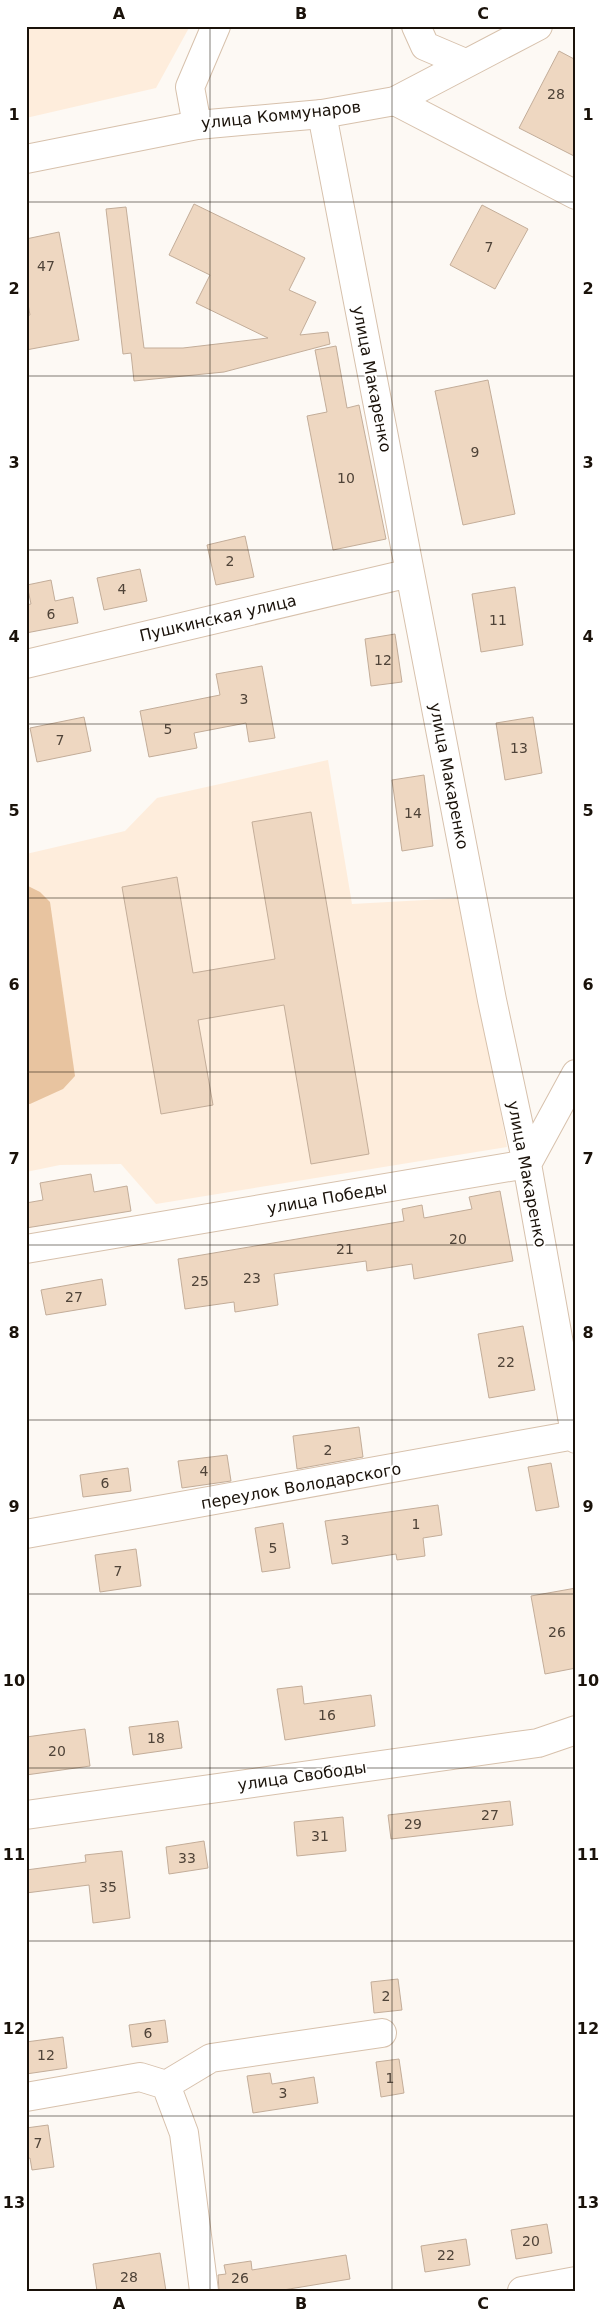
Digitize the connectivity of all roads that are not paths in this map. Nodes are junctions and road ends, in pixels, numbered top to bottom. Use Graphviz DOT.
graph roads {
  1 [pos="216,26"];
  2 [pos="416,26"];
  3 [pos="538,26"];
  4 [pos="465,64"];
  5 [pos="395,101"];
  6 [pos="322,114"];
  7 [pos="197,125"];
  8 [pos="26,159"];
  9 [pos="576,195"];
  10 [pos="410,573"];
  11 [pos="26,664"];
  12 [pos="576,1074"];
  13 [pos="527,1164"];
  14 [pos="26,1249"];
  15 [pos="575,1437"];
  16 [pos="26,1534"];
  17 [pos="576,1730"];
  18 [pos="26,1815"];
  19 [pos="382,2033"];
  20 [pos="166,2085"];
  21 [pos="26,2098"];
  22 [pos="576,2281"];
  23 [pos="204,2291"];
  24 [pos="522,2291"];
  1 -- 7 [label="street"];
  2 -- 4 [label="street"];
  3 -- 4 [label="street, улица Коммунаров"];
  4 -- 5 [label="street, улица Коммунаров"];
  5 -- 6 [label="street, улица Коммунаров"];
  5 -- 9 [label="street"];
  6 -- 7 [label="street, улица Коммунаров"];
  6 -- 10 [label="street, улица Макаренко"];
  7 -- 8 [label="street, улица Коммунаров"];
  10 -- 11 [label="street, Пушкинская улица"];
  10 -- 13 [label="street, улица Макаренко"];
  12 -- 13 [label="street"];
  13 -- 14 [label="street, улица Победы"];
  13 -- 15 [label="street, улица Макаренко"];
  15 -- 16 [label="street, переулок Володарского"];
  17 -- 18 [label="street, улица Свободы"];
  19 -- 20 [label="street"];
  20 -- 21 [label="street"];
  20 -- 23 [label="street"];
  22 -- 24 [label="street"];
}
